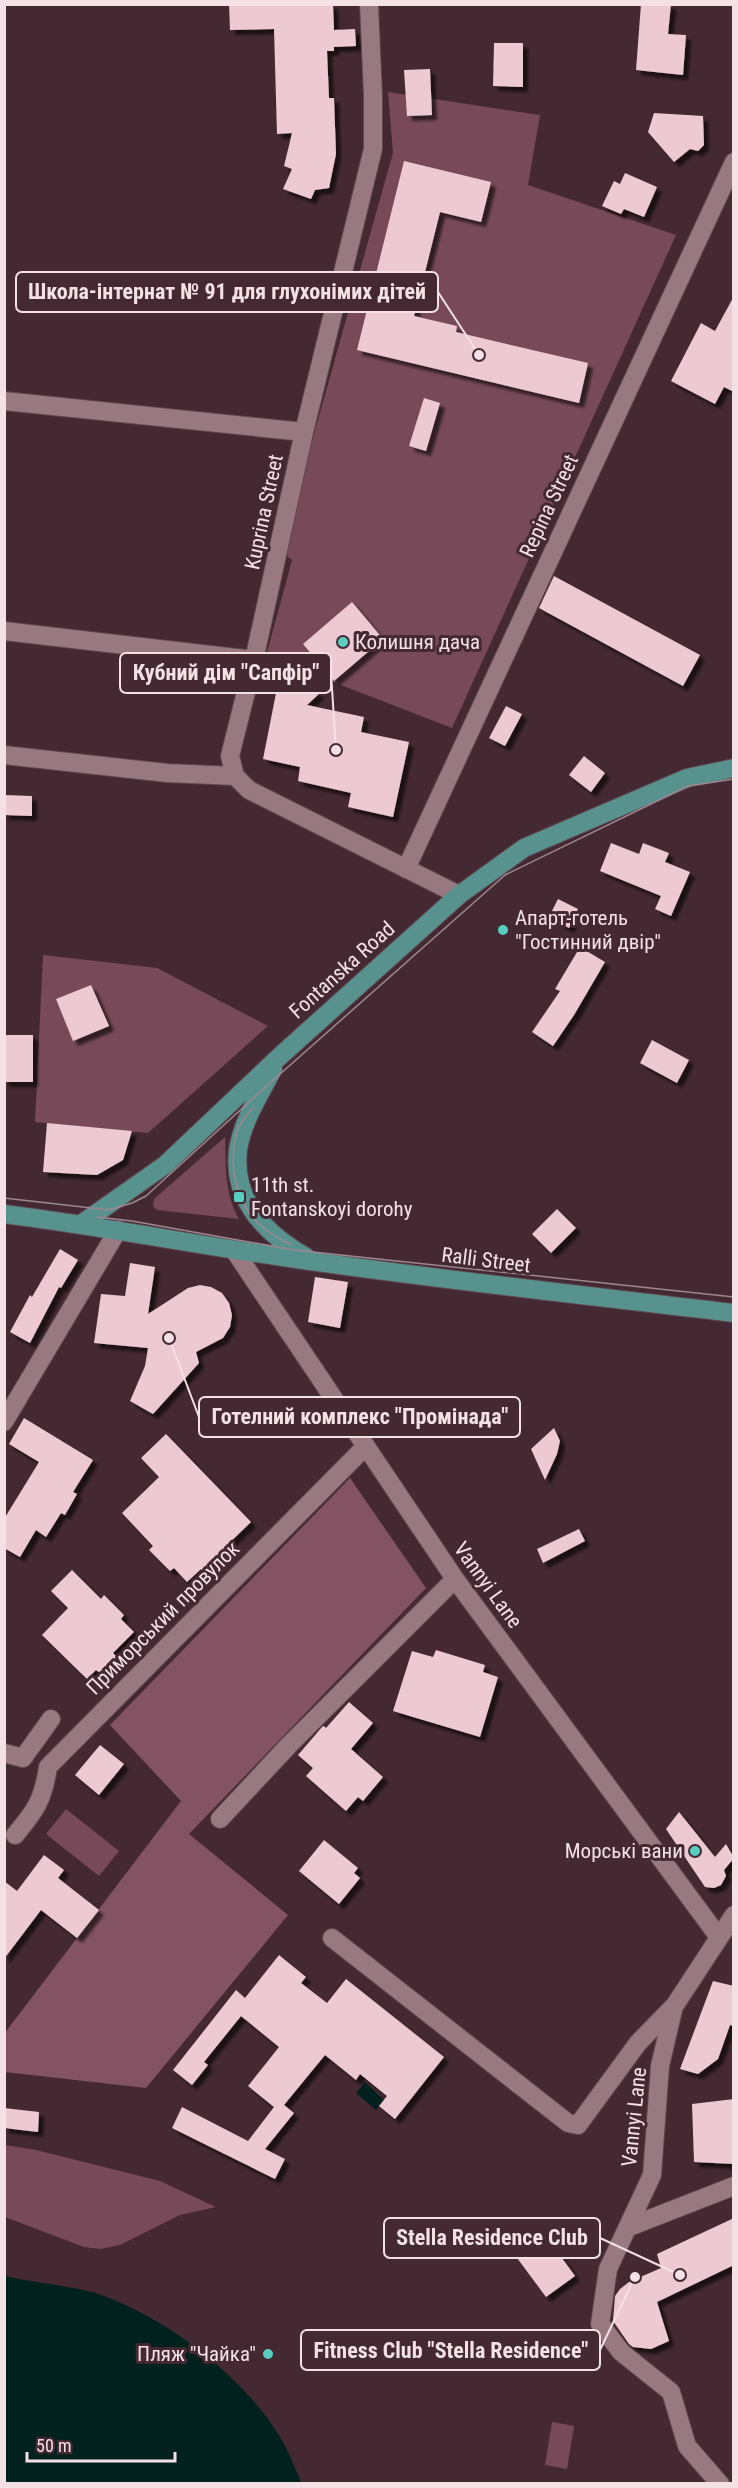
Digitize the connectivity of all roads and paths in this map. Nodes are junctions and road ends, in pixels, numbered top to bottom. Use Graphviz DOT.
graph roads {
  1 [pos="369,4"];
  2 [pos="734,162"];
  3 [pos="4,401"];
  4 [pos="304,432"];
  5 [pos="4,631"];
  6 [pos="254,660"];
  7 [pos="4,755"];
  8 [pos="734,768"];
  9 [pos="235,776"];
  10 [pos="406,869"];
  11 [pos="459,895"];
  12 [pos="279,1057"];
  13 [pos="4,1214"];
  14 [pos="81,1224"];
  15 [pos="118,1230"];
  16 [pos="234,1250"];
  17 [pos="313,1261"];
  18 [pos="734,1313"];
  19 [pos="4,1422"];
  20 [pos="366,1446"];
  21 [pos="455,1580"];
  22 [pos="51,1719"];
  23 [pos="4,1754"];
  24 [pos="220,1819"];
  25 [pos="15,1835"];
  26 [pos="734,1915"];
  27 [pos="718,1936"];
  28 [pos="332,1938"];
  29 [pos="675,2005"];
  30 [pos="734,2186"];
  31 [pos="629,2227"];
  32 [pos="720,2484"];
  1 -- 4 [label="street, Kuprina Street"];
  2 -- 10 [label="street, Repina Street"];
  3 -- 4 [label="street"];
  4 -- 6 [label="street, Kuprina Street"];
  5 -- 6 [label="street"];
  6 -- 9 [label="street, Kuprina Street"];
  7 -- 9 [label="street"];
  8 -- 11 [label="main road, Fontanska Road"];
  9 -- 10 [label="street"];
  10 -- 11 [label="street"];
  11 -- 12 [label="main road, Fontanska Road"];
  12 -- 14 [label="main road, Fontanska Road"];
  12 -- 17 [label="main road"];
  13 -- 14 [label="main road"];
  14 -- 15 [label="main road, Ralli Street"];
  15 -- 16 [label="main road, Ralli Street"];
  15 -- 19 [label="street"];
  16 -- 17 [label="main road, Ralli Street"];
  16 -- 20 [label="street, Vannyi Lane"];
  17 -- 18 [label="main road, Ralli Street"];
  20 -- 21 [label="street, Vannyi Lane"];
  20 -- 25 [label="street, Приморський провулок"];
  21 -- 24 [label="street"];
  21 -- 27 [label="street, Vannyi Lane"];
  22 -- 23 [label="street"];
  26 -- 27 [label="street, Vannyi Lane"];
  27 -- 29 [label="street, Vannyi Lane"];
  28 -- 29 [label="street, Vannyi Lane"];
  29 -- 31 [label="street, Vannyi Lane"];
  30 -- 31 [label="street"];
  31 -- 32 [label="street, Vannyi Lane"];
}
